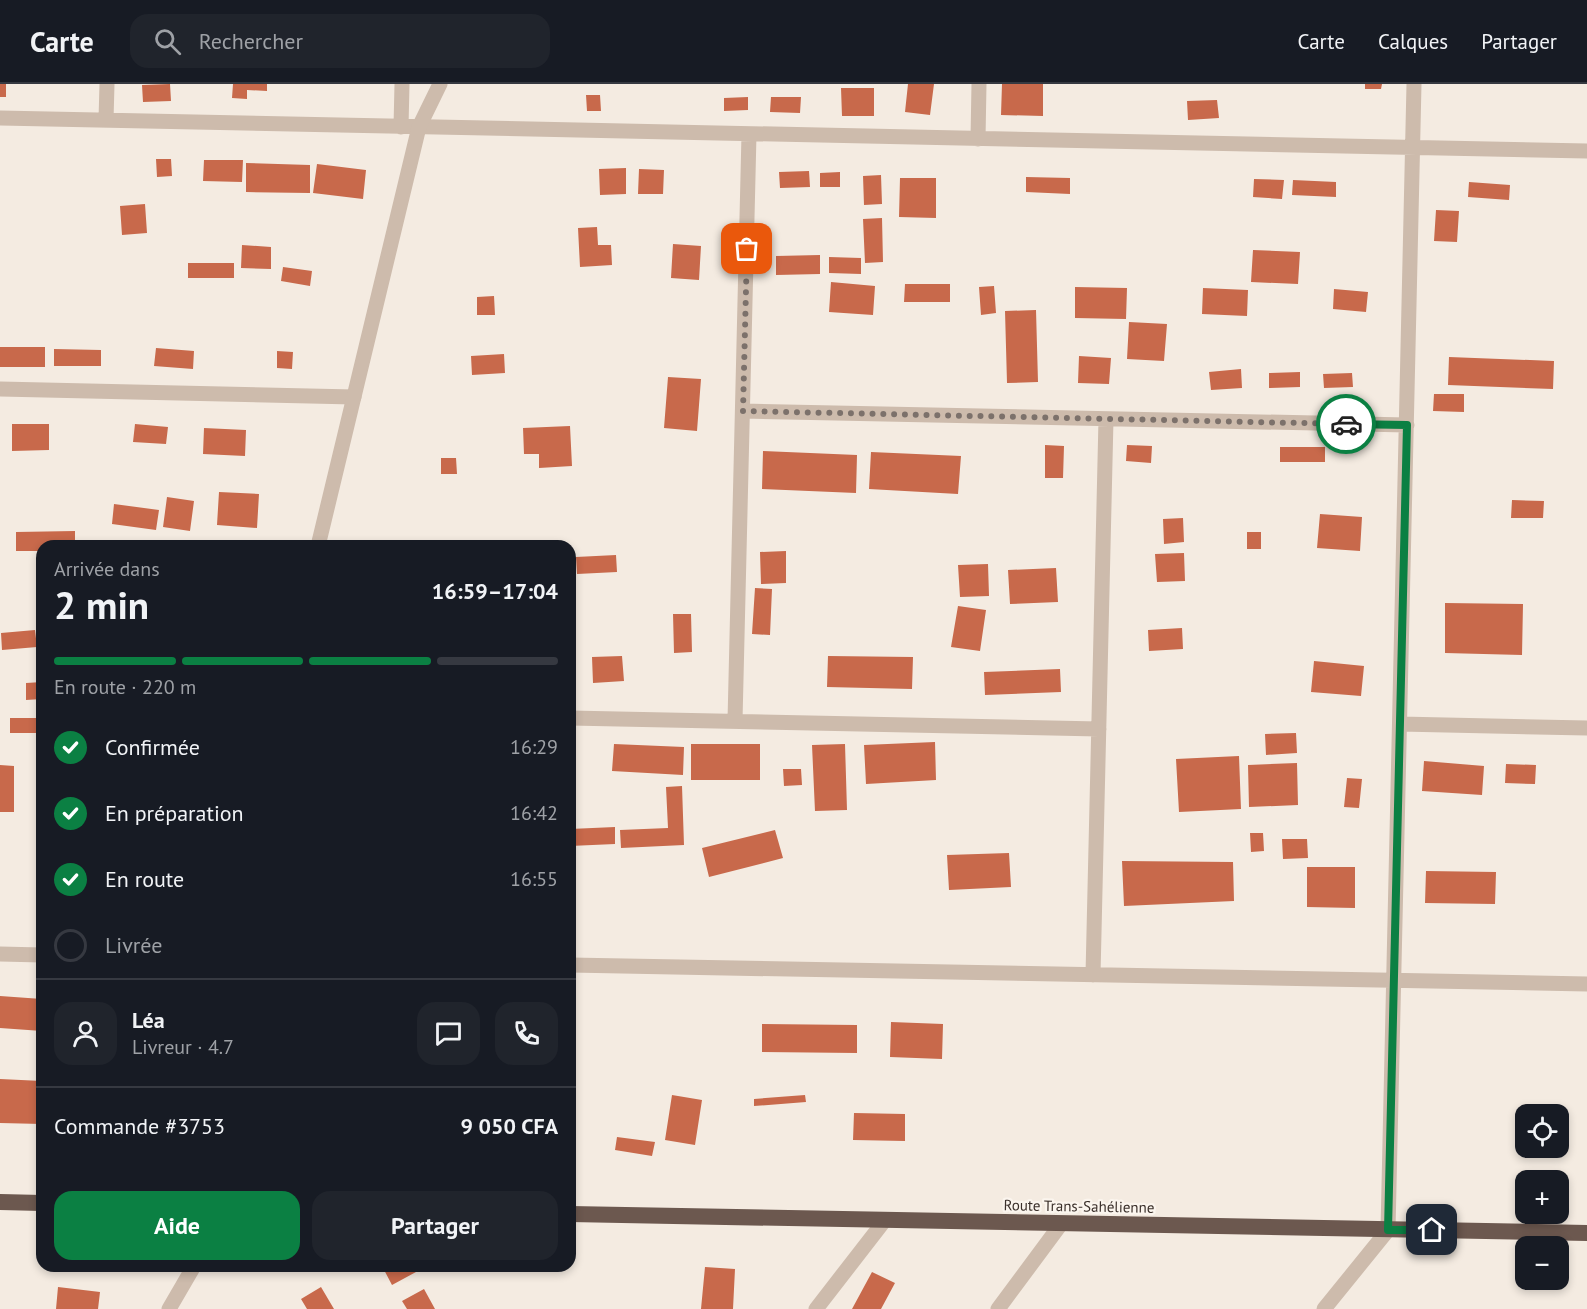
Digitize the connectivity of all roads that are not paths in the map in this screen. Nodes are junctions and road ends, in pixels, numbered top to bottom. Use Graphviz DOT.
graph roads {
  1 [pos="107,84"];
  2 [pos="402,84"];
  3 [pos="440,84"];
  4 [pos="979,84"];
  5 [pos="1414,84"];
  6 [pos="0,118"];
  7 [pos="106,120"];
  8 [pos="401,127"];
  9 [pos="419,127"];
  10 [pos="749,134"];
  11 [pos="978,138"];
  12 [pos="1413,148"];
  13 [pos="1587,151"];
  14 [pos="0,389"];
  15 [pos="354,397"];
  16 [pos="743,411"];
  17 [pos="1106,419"];
  18 [pos="1407,425"];
  19 [pos="319,540"];
  20 [pos="576,718"];
  21 [pos="735,721"];
  22 [pos="1400,724"];
  23 [pos="1587,728"];
  24 [pos="1099,729"];
  25 [pos="0,954"];
  26 [pos="36,955"];
  27 [pos="576,965"];
  28 [pos="1094,975"];
  29 [pos="1394,980"];
  30 [pos="1587,984"];
  31 [pos="0,1202"];
  32 [pos="36,1203"];
  33 [pos="576,1214"];
  34 [pos="885,1220"];
  35 [pos="1061,1224"];
  36 [pos="1388,1230"];
  37 [pos="1587,1233"];
  38 [pos="191,1272"];
  39 [pos="169,1309"];
  40 [pos="816,1309"];
  41 [pos="998,1309"];
  42 [pos="1324,1309"];
  1 -- 7 [label="street"];
  2 -- 8 [label="street"];
  3 -- 9 [label="street"];
  4 -- 11 [label="street"];
  5 -- 12 [label="street"];
  6 -- 7 [label="street"];
  7 -- 8 [label="street"];
  8 -- 9 [label="street"];
  9 -- 10 [label="street"];
  9 -- 15 [label="street"];
  10 -- 11 [label="street"];
  10 -- 16 [label="street"];
  11 -- 12 [label="street"];
  12 -- 13 [label="street"];
  12 -- 18 [label="street"];
  14 -- 15 [label="street"];
  15 -- 19 [label="street"];
  16 -- 17 [label="street"];
  16 -- 21 [label="street"];
  17 -- 18 [label="street"];
  17 -- 24 [label="street"];
  18 -- 22 [label="street"];
  20 -- 21 [label="street"];
  21 -- 24 [label="street"];
  22 -- 23 [label="street"];
  22 -- 29 [label="street"];
  24 -- 28 [label="street"];
  25 -- 26 [label="street"];
  27 -- 28 [label="street"];
  28 -- 29 [label="street"];
  29 -- 30 [label="street"];
  29 -- 36 [label="street"];
  31 -- 32 [label="highway"];
  33 -- 34 [label="highway, Route Trans-Sahélienne"];
  34 -- 35 [label="highway, Route Trans-Sahélienne"];
  34 -- 40 [label="street"];
  35 -- 36 [label="highway, Route Trans-Sahélienne"];
  35 -- 41 [label="street"];
  36 -- 37 [label="highway, Route Trans-Sahélienne"];
  36 -- 42 [label="street"];
  38 -- 39 [label="street"];
}
